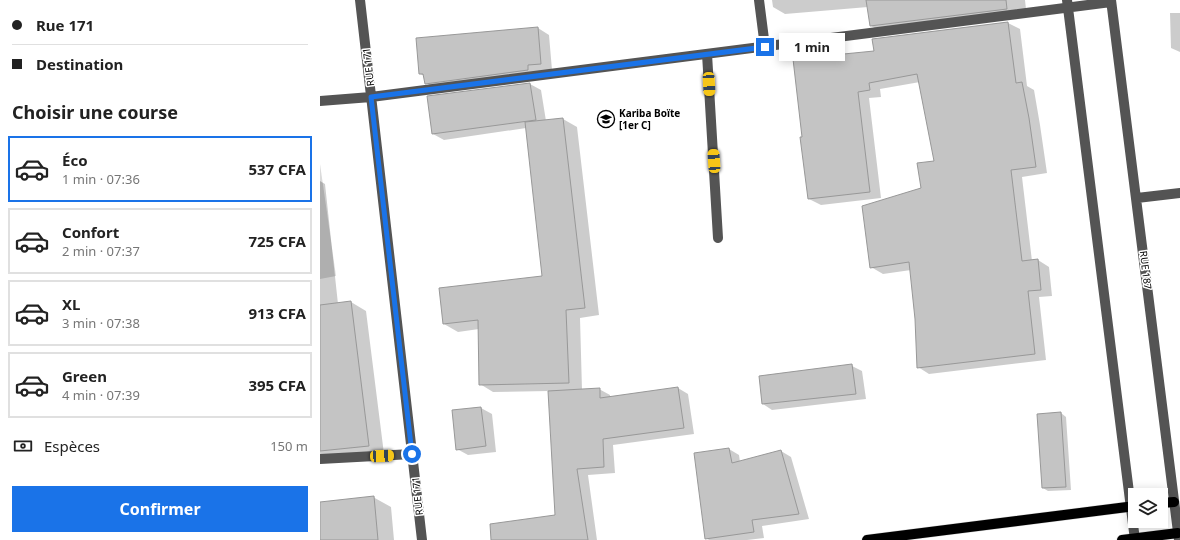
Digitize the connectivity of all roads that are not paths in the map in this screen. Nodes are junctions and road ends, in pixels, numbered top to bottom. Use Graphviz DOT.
graph roads {
  1 [pos="360,0"];
  2 [pos="759,0"];
  3 [pos="1111,1"];
  4 [pos="1067,4"];
  5 [pos="765,47"];
  6 [pos="707,54"];
  7 [pos="371,97"];
  8 [pos="320,101"];
  9 [pos="1180,193"];
  10 [pos="1137,198"];
  11 [pos="718,238"];
  12 [pos="412,454"];
  13 [pos="320,459"];
  14 [pos="1131,488"];
  15 [pos="1168,502"];
  16 [pos="1174,502"];
  17 [pos="1128,508"];
  18 [pos="1134,528"];
  19 [pos="1178,537"];
  20 [pos="1135,539"];
  21 [pos="422,540"];
  22 [pos="867,540"];
  23 [pos="1122,540"];
  1 -- 7 [label="street, RUE 171"];
  2 -- 5 [label="street"];
  3 -- 4 [label="street"];
  3 -- 10 [label="street, RUE 187"];
  4 -- 5 [label="street"];
  4 -- 14 [label="street"];
  5 -- 6 [label="street"];
  6 -- 7 [label="street"];
  6 -- 11 [label="street"];
  7 -- 8 [label="street"];
  7 -- 12 [label="street, RUE 171"];
  9 -- 10 [label="street"];
  10 -- 16 [label="street, RUE 187"];
  12 -- 13 [label="street"];
  12 -- 21 [label="street, RUE 171"];
  15 -- 16 [label="main road"];
  16 -- 19 [label="street, RUE 187"];
  17 -- 22 [label="main road"];
  18 -- 20 [label="street"];
  19 -- 20 [label="main road"];
  20 -- 23 [label="main road"];
}
